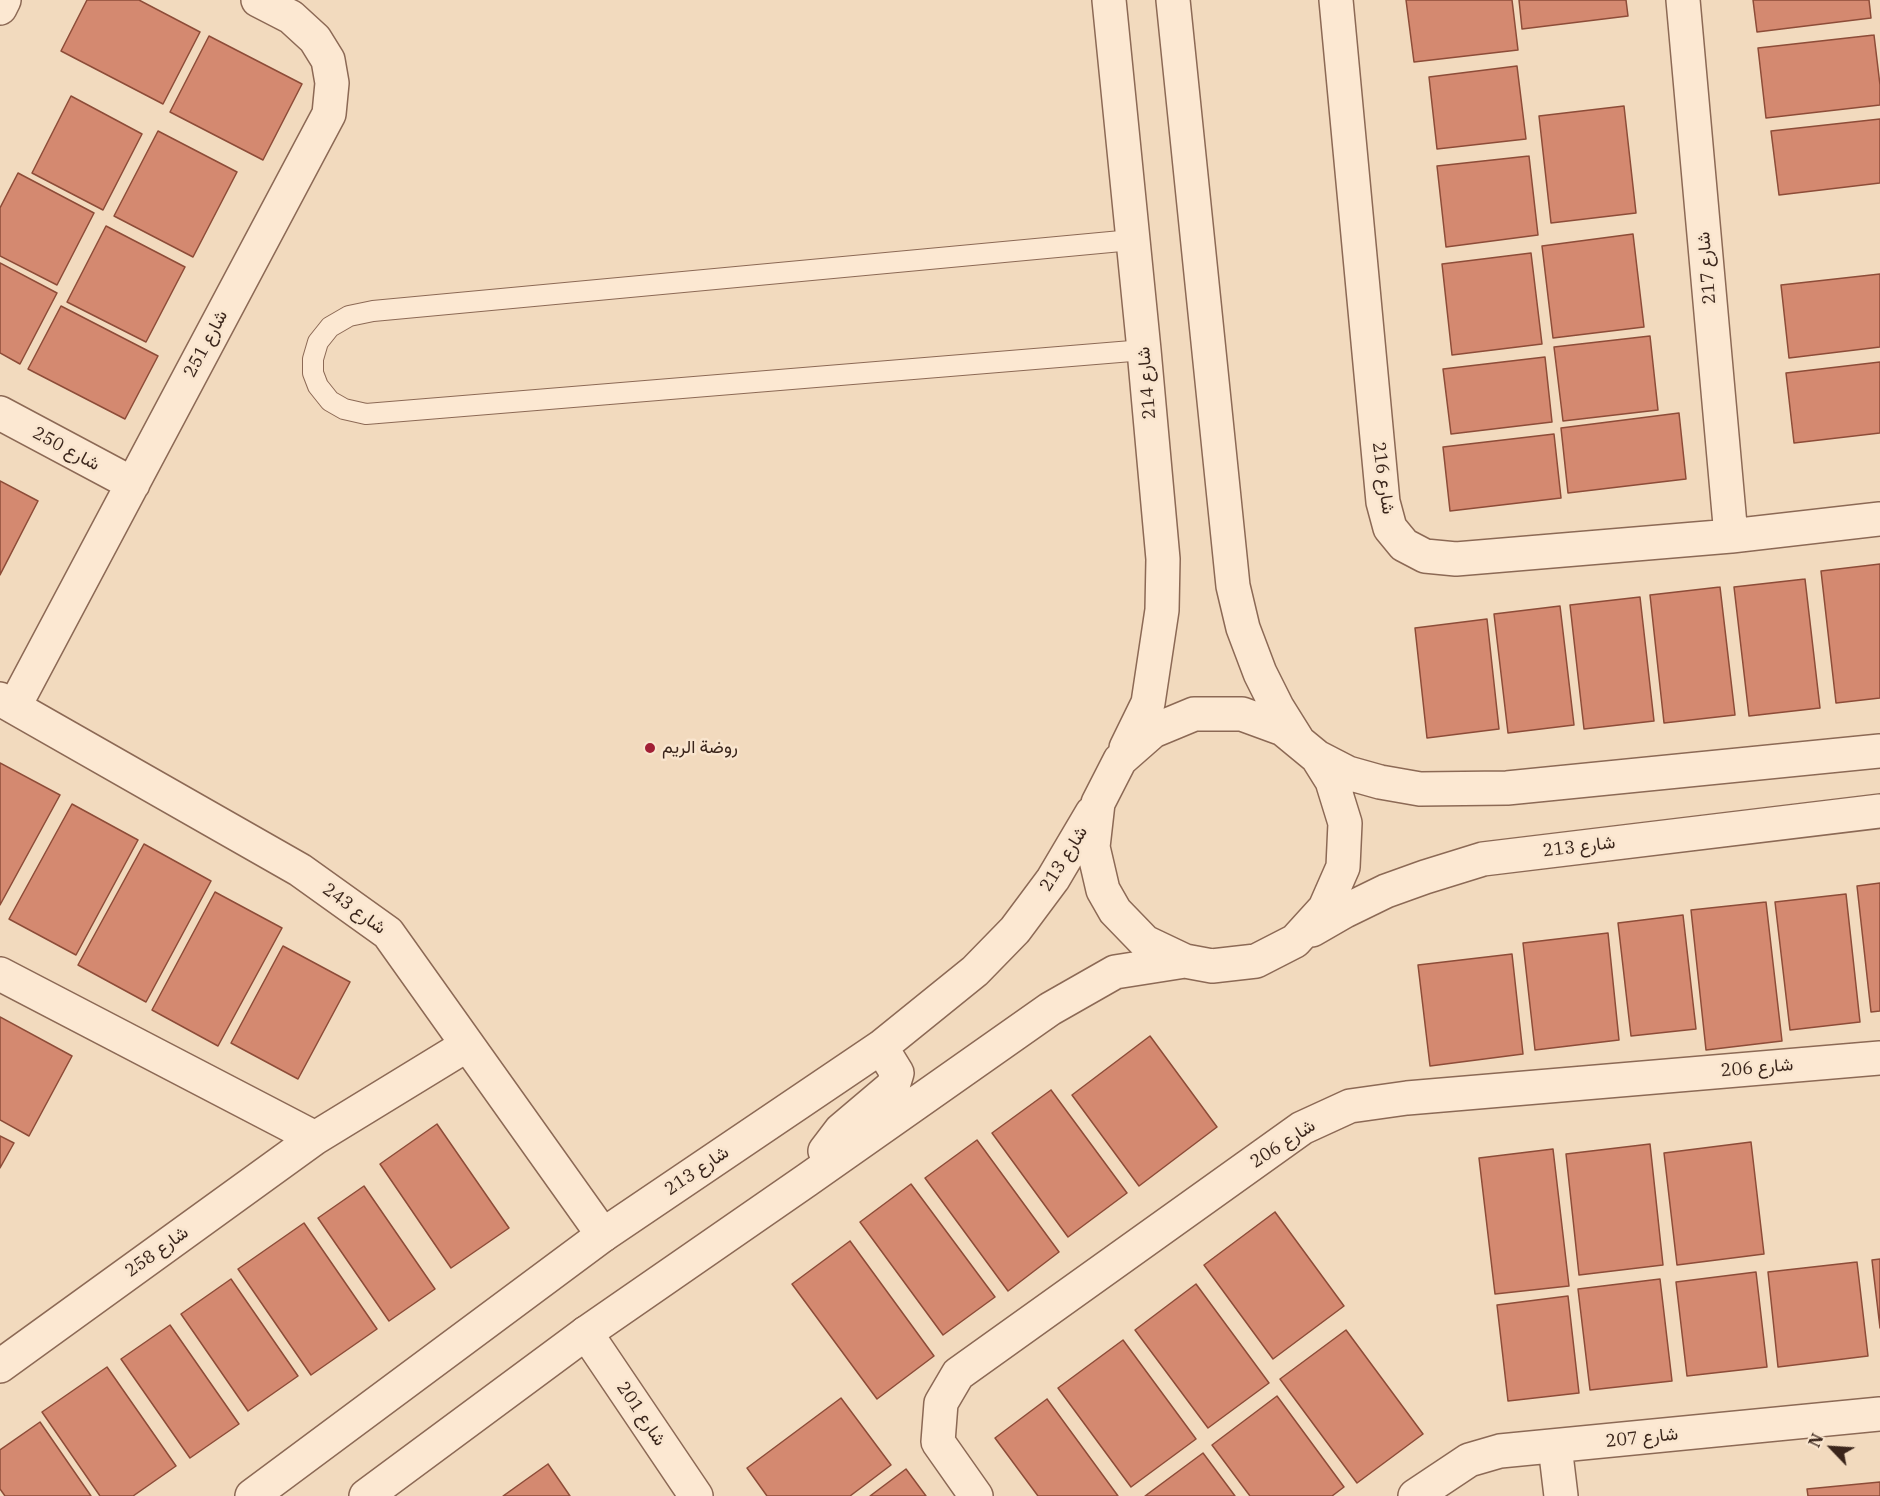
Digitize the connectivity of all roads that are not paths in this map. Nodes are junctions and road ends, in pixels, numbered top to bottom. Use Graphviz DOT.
graph roads {
  1 [pos="4,0"];
  2 [pos="258,0"];
  3 [pos="1109,0"];
  4 [pos="1173,0"];
  5 [pos="1336,0"];
  6 [pos="1683,0"];
  7 [pos="0,8"];
  8 [pos="1132,240"];
  9 [pos="1144,350"];
  10 [pos="0,413"];
  11 [pos="133,484"];
  12 [pos="1880,519"];
  13 [pos="1731,536"];
  14 [pos="7,703"];
  15 [pos="1308,750"];
  16 [pos="1880,751"];
  17 [pos="1120,760"];
  18 [pos="1098,803"];
  19 [pos="1880,811"];
  20 [pos="1295,941"];
  21 [pos="1185,962"];
  22 [pos="0,974"];
  23 [pos="467,1045"];
  24 [pos="881,1047"];
  25 [pos="1880,1058"];
  26 [pos="315,1138"];
  27 [pos="807,1180"];
  28 [pos="603,1235"];
  29 [pos="586,1333"];
  30 [pos="0,1366"];
  31 [pos="1880,1414"];
  32 [pos="1555,1446"];
  33 [pos="252,1496"];
  34 [pos="366,1496"];
  35 [pos="696,1496"];
  36 [pos="976,1496"];
  37 [pos="1415,1496"];
  38 [pos="1561,1496"];
  1 -- 7 [label="street"];
  2 -- 11 [label="street, شارع 251"];
  3 -- 8 [label="street, شارع 214"];
  4 -- 15 [label="street"];
  5 -- 13 [label="street, شارع 216"];
  6 -- 13 [label="street, شارع 217"];
  8 -- 9 [label="street, شارع 214"];
  8 -- 9 [label="lane"];
  9 -- 17 [label="street, شارع 214"];
  10 -- 11 [label="street, شارع 250"];
  11 -- 14 [label="street, شارع 251"];
  12 -- 13 [label="street, شارع 216"];
  14 -- 23 [label="street, شارع 243"];
  15 -- 16 [label="street"];
  15 -- 17 [label="street"];
  15 -- 20 [label="street"];
  17 -- 18 [label="street, شارع 214"];
  18 -- 21 [label="street"];
  18 -- 24 [label="street, شارع 213"];
  19 -- 20 [label="street, شارع 213"];
  20 -- 21 [label="street, شارع 213"];
  21 -- 27 [label="street"];
  22 -- 26 [label="street"];
  23 -- 26 [label="street, شارع 258"];
  23 -- 28 [label="street, شارع 243"];
  24 -- 27 [label="street"];
  24 -- 28 [label="street, شارع 213"];
  25 -- 36 [label="street, شارع 206"];
  26 -- 30 [label="street, شارع 258"];
  27 -- 29 [label="street"];
  28 -- 33 [label="street, شارع 213"];
  29 -- 34 [label="street"];
  29 -- 35 [label="street, شارع 201"];
  31 -- 32 [label="street, شارع 207"];
  32 -- 37 [label="street, شارع 207"];
  32 -- 38 [label="street"];
}
